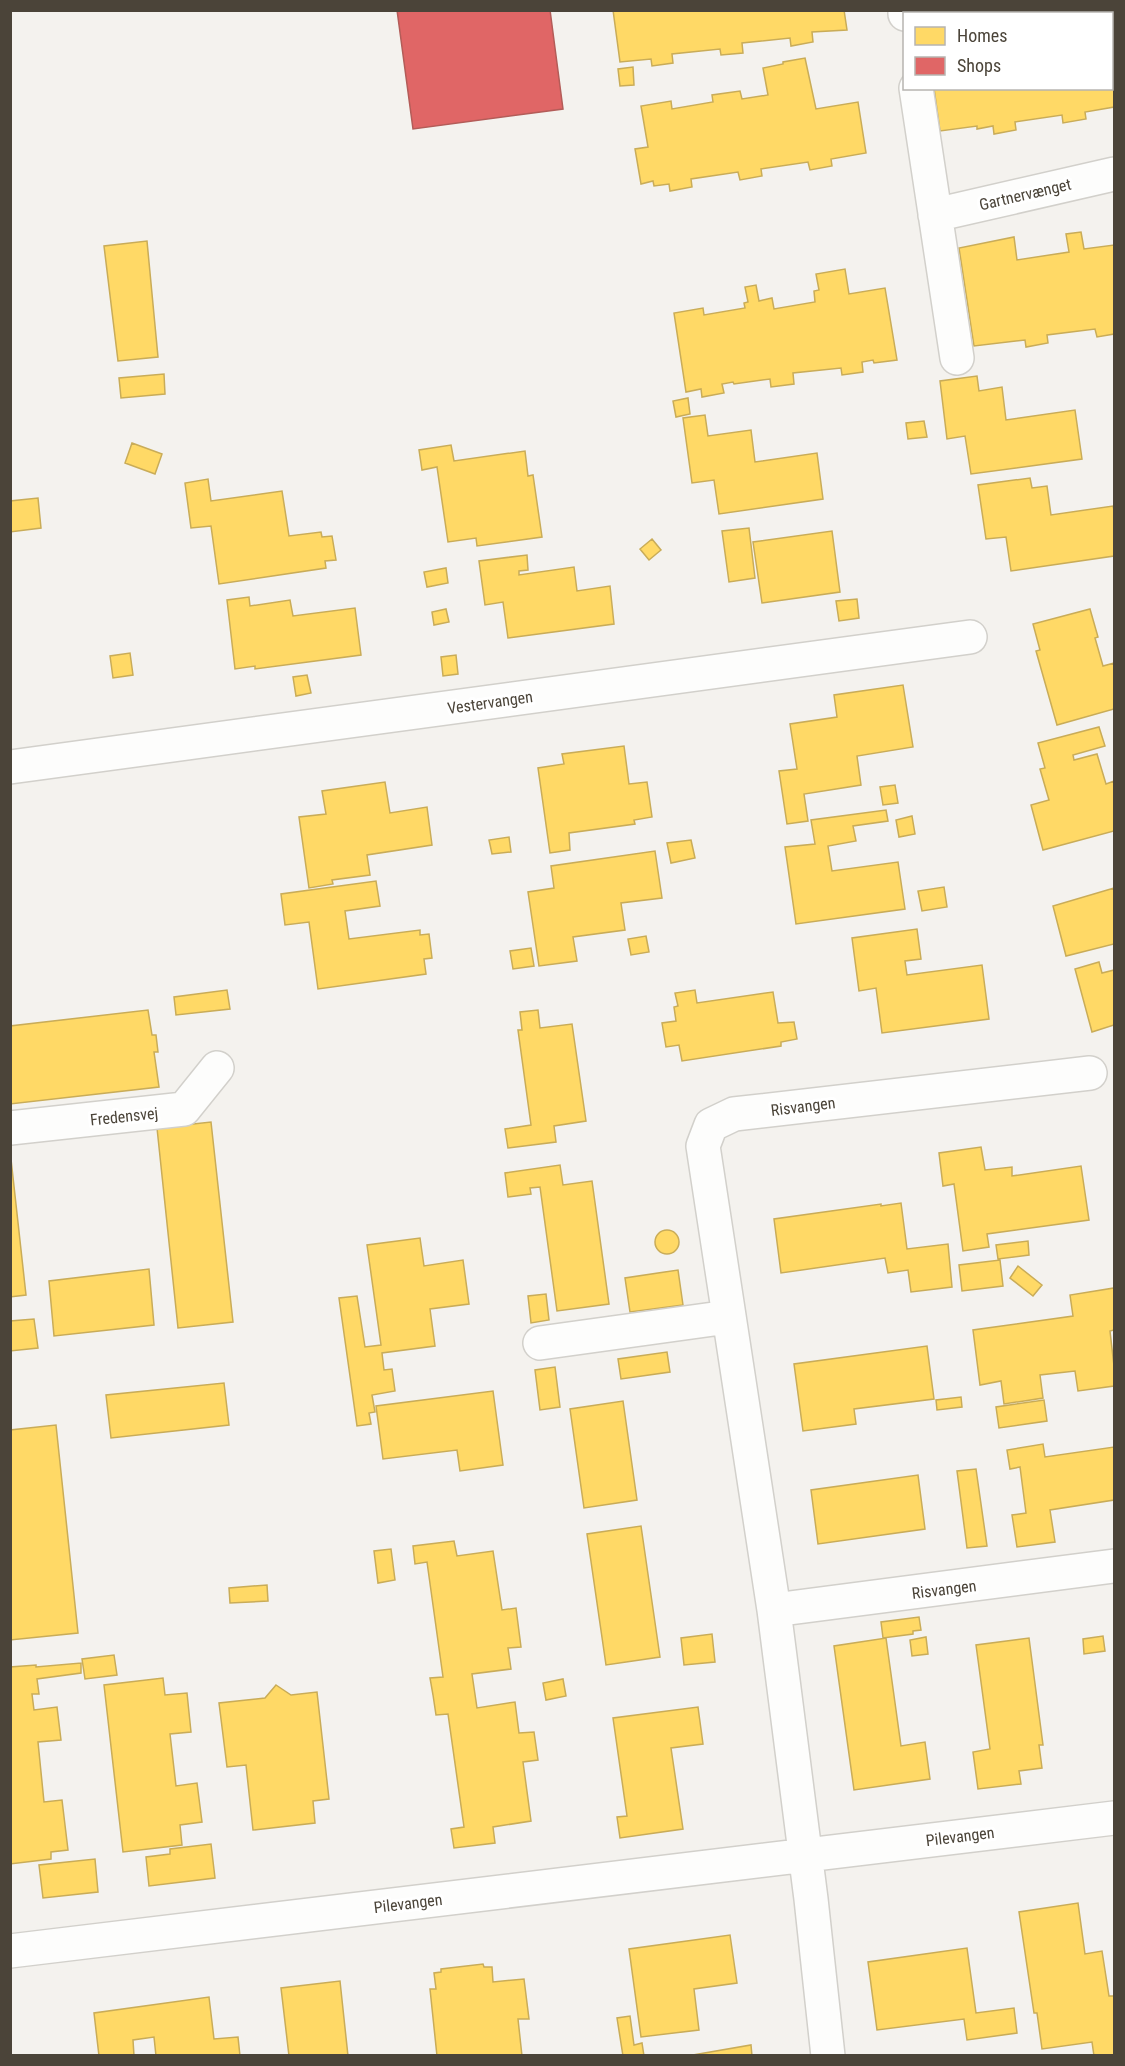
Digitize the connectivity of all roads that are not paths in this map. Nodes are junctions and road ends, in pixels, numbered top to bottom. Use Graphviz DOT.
graph roads {
  1 [pos="916,90"];
  2 [pos="1114,174"];
  3 [pos="935,215"];
  4 [pos="957,358"];
  5 [pos="970,637"];
  6 [pos="10,767"];
  7 [pos="217,1068"];
  8 [pos="1090,1073"];
  9 [pos="10,1128"];
  10 [pos="728,1317"];
  11 [pos="540,1343"];
  12 [pos="1114,1566"];
  13 [pos="774,1610"];
  14 [pos="1114,1818"];
  15 [pos="805,1855"];
  16 [pos="10,1951"];
  17 [pos="828,2055"];
  1 -- 3 [label="street"];
  2 -- 3 [label="street, Gartnervænget"];
  3 -- 4 [label="street"];
  5 -- 6 [label="street, Vestervangen"];
  7 -- 9 [label="street, Fredensvej"];
  8 -- 10 [label="street, Risvangen"];
  10 -- 11 [label="street"];
  10 -- 13 [label="street, Risvangen"];
  12 -- 13 [label="street, Risvangen"];
  13 -- 15 [label="street, Risvangen"];
  14 -- 15 [label="street, Pilevangen"];
  15 -- 16 [label="street, Pilevangen"];
  15 -- 17 [label="street"];
}
